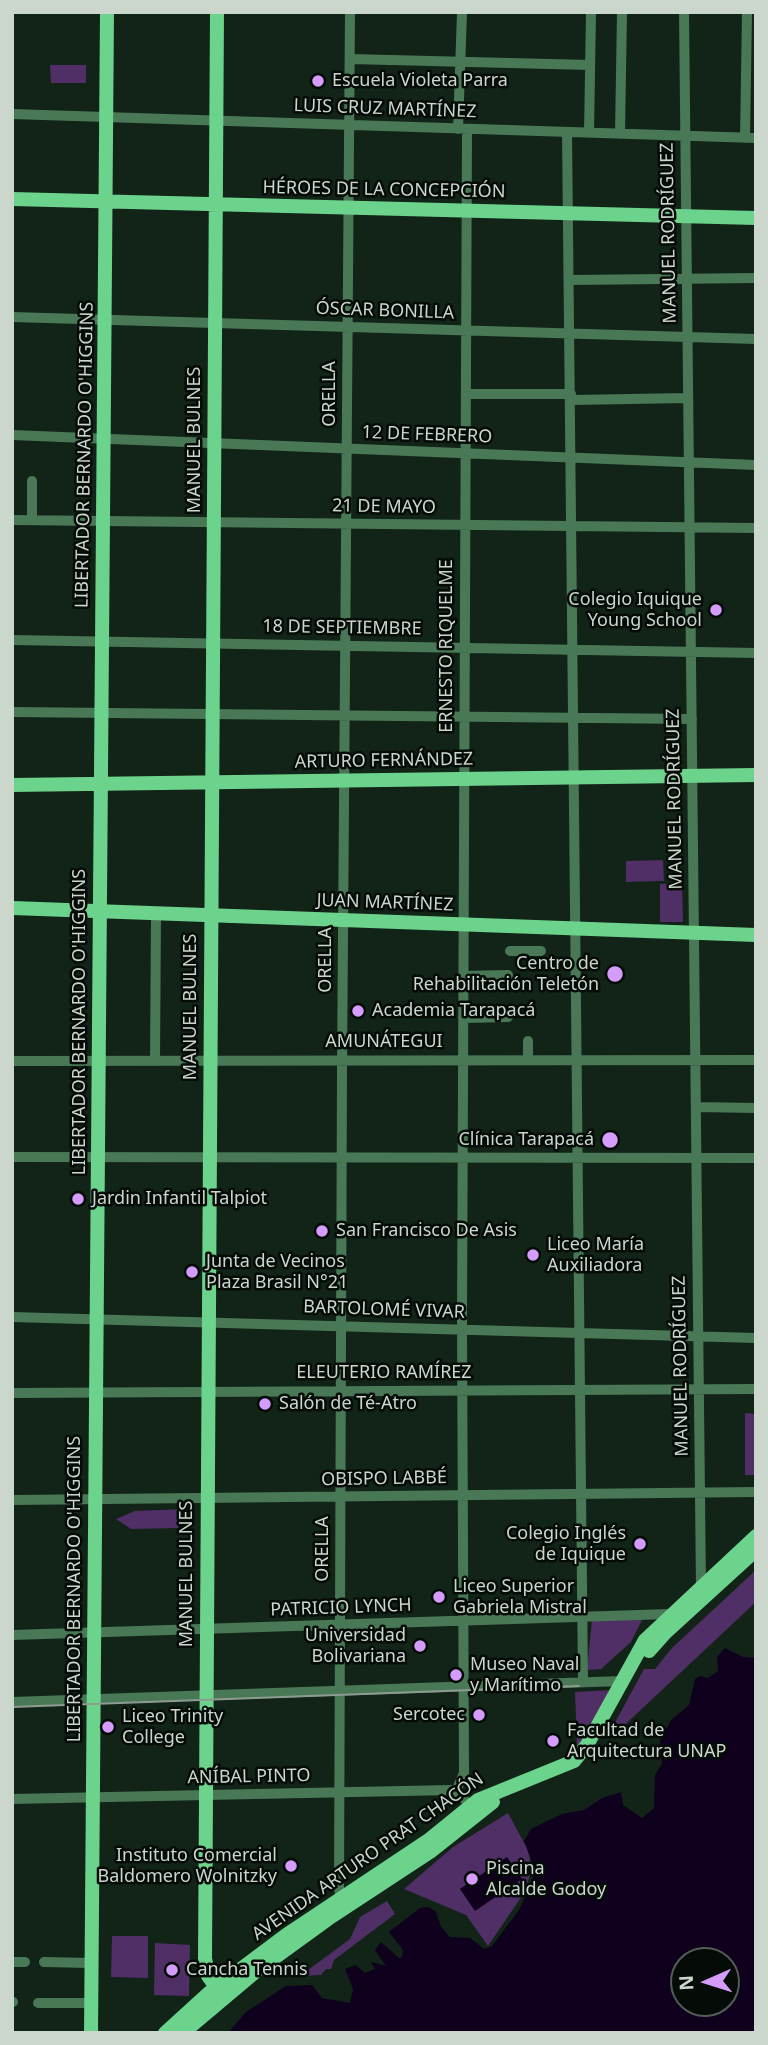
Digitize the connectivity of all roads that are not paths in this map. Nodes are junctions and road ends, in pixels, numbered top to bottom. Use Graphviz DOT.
graph roads {
  1 [pos="107,12"];
  2 [pos="217,12"];
  3 [pos="350,12"];
  4 [pos="462,12"];
  5 [pos="591,12"];
  6 [pos="622,12"];
  7 [pos="684,12"];
  8 [pos="748,12"];
  9 [pos="756,13"];
  10 [pos="350,59"];
  11 [pos="460,62"];
  12 [pos="590,65"];
  13 [pos="751,66"];
  14 [pos="12,114"];
  15 [pos="106,117"];
  16 [pos="216,121"];
  17 [pos="349,125"];
  18 [pos="462,129"];
  19 [pos="567,132"];
  20 [pos="589,133"];
  21 [pos="620,134"];
  22 [pos="686,136"];
  23 [pos="750,138"];
  24 [pos="12,200"];
  25 [pos="106,202"];
  26 [pos="216,205"];
  27 [pos="349,208"];
  28 [pos="466,211"];
  29 [pos="568,212"];
  30 [pos="687,215"];
  31 [pos="756,218"];
  32 [pos="687,278"];
  33 [pos="756,278"];
  34 [pos="569,280"];
  35 [pos="12,317"];
  36 [pos="105,320"];
  37 [pos="215,323"];
  38 [pos="348,327"];
  39 [pos="466,331"];
  40 [pos="570,334"];
  41 [pos="688,337"];
  42 [pos="756,339"];
  43 [pos="466,394"];
  44 [pos="570,397"];
  45 [pos="688,398"];
  46 [pos="12,435"];
  47 [pos="104,439"];
  48 [pos="214,443"];
  49 [pos="347,449"];
  50 [pos="465,455"];
  51 [pos="571,459"];
  52 [pos="689,463"];
  53 [pos="756,466"];
  54 [pos="32,481"];
  55 [pos="12,520"];
  56 [pos="32,520"];
  57 [pos="103,521"];
  58 [pos="213,523"];
  59 [pos="346,525"];
  60 [pos="465,525"];
  61 [pos="572,526"];
  62 [pos="690,527"];
  63 [pos="756,528"];
  64 [pos="12,640"];
  65 [pos="102,642"];
  66 [pos="213,644"];
  67 [pos="345,646"];
  68 [pos="464,648"];
  69 [pos="574,650"];
  70 [pos="691,652"];
  71 [pos="756,653"];
  72 [pos="12,712"];
  73 [pos="102,713"];
  74 [pos="212,714"];
  75 [pos="345,715"];
  76 [pos="464,717"];
  77 [pos="574,718"];
  78 [pos="692,719"];
  79 [pos="756,775"];
  80 [pos="692,776"];
  81 [pos="575,777"];
  82 [pos="464,779"];
  83 [pos="345,780"];
  84 [pos="212,782"];
  85 [pos="101,783"];
  86 [pos="12,785"];
  87 [pos="12,908"];
  88 [pos="100,911"];
  89 [pos="156,913"];
  90 [pos="211,915"];
  91 [pos="344,920"];
  92 [pos="463,925"];
  93 [pos="530,927"];
  94 [pos="577,929"];
  95 [pos="694,933"];
  96 [pos="756,935"];
  97 [pos="510,951"];
  98 [pos="508,975"];
  99 [pos="463,976"];
  100 [pos="508,1017"];
  101 [pos="463,1018"];
  102 [pos="528,1041"];
  103 [pos="342,1059"];
  104 [pos="210,1060"];
  105 [pos="463,1060"];
  106 [pos="528,1060"];
  107 [pos="578,1060"];
  108 [pos="695,1060"];
  109 [pos="756,1060"];
  110 [pos="12,1061"];
  111 [pos="99,1061"];
  112 [pos="155,1061"];
  113 [pos="696,1107"];
  114 [pos="756,1108"];
  115 [pos="12,1157"];
  116 [pos="98,1157"];
  117 [pos="209,1157"];
  118 [pos="342,1158"];
  119 [pos="462,1158"];
  120 [pos="579,1158"];
  121 [pos="696,1158"];
  122 [pos="756,1158"];
  123 [pos="12,1317"];
  124 [pos="96,1320"];
  125 [pos="208,1323"];
  126 [pos="341,1327"];
  127 [pos="461,1330"];
  128 [pos="580,1334"];
  129 [pos="698,1337"];
  130 [pos="756,1338"];
  131 [pos="580,1390"];
  132 [pos="699,1390"];
  133 [pos="756,1390"];
  134 [pos="207,1391"];
  135 [pos="341,1391"];
  136 [pos="462,1391"];
  137 [pos="12,1392"];
  138 [pos="96,1392"];
  139 [pos="700,1492"];
  140 [pos="756,1492"];
  141 [pos="581,1494"];
  142 [pos="462,1495"];
  143 [pos="341,1497"];
  144 [pos="207,1499"];
  145 [pos="12,1500"];
  146 [pos="95,1500"];
  147 [pos="756,1536"];
  148 [pos="756,1550"];
  149 [pos="701,1586"];
  150 [pos="670,1614"];
  151 [pos="582,1617"];
  152 [pos="462,1621"];
  153 [pos="340,1626"];
  154 [pos="206,1630"];
  155 [pos="94,1633"];
  156 [pos="12,1635"];
  157 [pos="622,1681"];
  158 [pos="583,1682"];
  159 [pos="463,1687"];
  160 [pos="340,1692"];
  161 [pos="205,1696"];
  162 [pos="93,1699"];
  163 [pos="12,1702"];
  164 [pos="456,1791"];
  165 [pos="340,1792"];
  166 [pos="204,1795"];
  167 [pos="93,1798"];
  168 [pos="12,1800"];
  169 [pos="473,1810"];
  170 [pos="342,1903"];
  171 [pos="12,1962"];
  172 [pos="25,1962"];
  173 [pos="44,1962"];
  174 [pos="91,1963"];
  175 [pos="219,1992"];
  176 [pos="38,2003"];
  177 [pos="91,2003"];
  178 [pos="91,2033"];
  179 [pos="165,2033"];
  180 [pos="183,2033"];
  1 -- 15 [label="main road, LIBERTADOR BERNARDO O'HIGGINS"];
  2 -- 16 [label="main road, MANUEL BULNES"];
  3 -- 10 [label="street, ORELLA"];
  4 -- 11 [label="street, ERNESTO RIQUELME"];
  5 -- 12 [label="street"];
  6 -- 21 [label="street"];
  7 -- 22 [label="street, MANUEL RODRÍGUEZ"];
  8 -- 9 [label="street"];
  8 -- 13 [label="street"];
  10 -- 11 [label="street"];
  10 -- 17 [label="street, ORELLA"];
  11 -- 12 [label="street"];
  11 -- 18 [label="street, ERNESTO RIQUELME"];
  12 -- 20 [label="street"];
  13 -- 23 [label="street"];
  14 -- 15 [label="street, LUIS CRUZ MARTÍNEZ"];
  15 -- 16 [label="street, LUIS CRUZ MARTÍNEZ"];
  15 -- 25 [label="main road, LIBERTADOR BERNARDO O'HIGGINS"];
  16 -- 17 [label="street, LUIS CRUZ MARTÍNEZ"];
  16 -- 26 [label="main road, MANUEL BULNES"];
  17 -- 18 [label="street, LUIS CRUZ MARTÍNEZ"];
  17 -- 27 [label="street, ORELLA"];
  18 -- 19 [label="street, LUIS CRUZ MARTÍNEZ"];
  18 -- 28 [label="street, ERNESTO RIQUELME"];
  19 -- 20 [label="street, LUIS CRUZ MARTÍNEZ"];
  19 -- 29 [label="street"];
  20 -- 21 [label="street, LUIS CRUZ MARTÍNEZ"];
  21 -- 22 [label="street, LUIS CRUZ MARTÍNEZ"];
  22 -- 23 [label="street, LUIS CRUZ MARTÍNEZ"];
  22 -- 30 [label="street, MANUEL RODRÍGUEZ"];
  24 -- 25 [label="main road, HÉROES DE LA CONCEPCIÓN"];
  25 -- 26 [label="main road, HÉROES DE LA CONCEPCIÓN"];
  25 -- 36 [label="main road, LIBERTADOR BERNARDO O'HIGGINS"];
  26 -- 27 [label="main road, HÉROES DE LA CONCEPCIÓN"];
  26 -- 37 [label="main road, MANUEL BULNES"];
  27 -- 28 [label="main road, HÉROES DE LA CONCEPCIÓN"];
  27 -- 38 [label="street, ORELLA"];
  28 -- 29 [label="main road, HÉROES DE LA CONCEPCIÓN"];
  28 -- 39 [label="street, ERNESTO RIQUELME"];
  29 -- 30 [label="main road, HÉROES DE LA CONCEPCIÓN"];
  29 -- 34 [label="street"];
  30 -- 31 [label="main road, HÉROES DE LA CONCEPCIÓN"];
  30 -- 32 [label="street, MANUEL RODRÍGUEZ"];
  32 -- 33 [label="street"];
  32 -- 34 [label="street"];
  32 -- 41 [label="street, MANUEL RODRÍGUEZ"];
  34 -- 40 [label="street"];
  35 -- 36 [label="street, ÓSCAR BONILLA"];
  36 -- 37 [label="street, ÓSCAR BONILLA"];
  36 -- 47 [label="main road, LIBERTADOR BERNARDO O'HIGGINS"];
  37 -- 38 [label="street, ÓSCAR BONILLA"];
  37 -- 48 [label="main road, MANUEL BULNES"];
  38 -- 39 [label="street, ÓSCAR BONILLA"];
  38 -- 49 [label="street, ORELLA"];
  39 -- 40 [label="street, ÓSCAR BONILLA"];
  39 -- 43 [label="street, ERNESTO RIQUELME"];
  40 -- 41 [label="street, ÓSCAR BONILLA"];
  40 -- 44 [label="street"];
  41 -- 42 [label="street, ÓSCAR BONILLA"];
  41 -- 45 [label="street, MANUEL RODRÍGUEZ"];
  43 -- 44 [label="street"];
  43 -- 50 [label="street, ERNESTO RIQUELME"];
  44 -- 45 [label="street"];
  44 -- 51 [label="street"];
  45 -- 52 [label="street, MANUEL RODRÍGUEZ"];
  46 -- 47 [label="street, 12 DE FEBRERO"];
  47 -- 48 [label="street, 12 DE FEBRERO"];
  47 -- 57 [label="main road, LIBERTADOR BERNARDO O'HIGGINS"];
  48 -- 49 [label="street, 12 DE FEBRERO"];
  48 -- 58 [label="main road, MANUEL BULNES"];
  49 -- 50 [label="street, 12 DE FEBRERO"];
  49 -- 59 [label="street, ORELLA"];
  50 -- 51 [label="street, 12 DE FEBRERO"];
  50 -- 60 [label="street, ERNESTO RIQUELME"];
  51 -- 52 [label="street, 12 DE FEBRERO"];
  51 -- 61 [label="street"];
  52 -- 53 [label="street, 12 DE FEBRERO"];
  52 -- 62 [label="street, MANUEL RODRÍGUEZ"];
  54 -- 56 [label="street"];
  55 -- 56 [label="street, 21 DE MAYO"];
  56 -- 57 [label="street, 21 DE MAYO"];
  57 -- 58 [label="street, 21 DE MAYO"];
  57 -- 65 [label="main road, LIBERTADOR BERNARDO O'HIGGINS"];
  58 -- 59 [label="street, 21 DE MAYO"];
  58 -- 66 [label="main road, MANUEL BULNES"];
  59 -- 60 [label="street, 21 DE MAYO"];
  59 -- 67 [label="street, ORELLA"];
  60 -- 61 [label="street, 21 DE MAYO"];
  60 -- 68 [label="street, ERNESTO RIQUELME"];
  61 -- 62 [label="street, 21 DE MAYO"];
  61 -- 69 [label="street"];
  62 -- 63 [label="street, 21 DE MAYO"];
  62 -- 70 [label="street, MANUEL RODRÍGUEZ"];
  64 -- 65 [label="street, 18 DE SEPTIEMBRE"];
  65 -- 66 [label="street, 18 DE SEPTIEMBRE"];
  65 -- 73 [label="main road, LIBERTADOR BERNARDO O'HIGGINS"];
  66 -- 67 [label="street, 18 DE SEPTIEMBRE"];
  66 -- 74 [label="main road, MANUEL BULNES"];
  67 -- 68 [label="street, 18 DE SEPTIEMBRE"];
  67 -- 75 [label="street, ORELLA"];
  68 -- 69 [label="street, 18 DE SEPTIEMBRE"];
  68 -- 76 [label="street, ERNESTO RIQUELME"];
  69 -- 70 [label="street, 18 DE SEPTIEMBRE"];
  69 -- 77 [label="street"];
  70 -- 71 [label="street, 18 DE SEPTIEMBRE"];
  70 -- 78 [label="street, MANUEL RODRÍGUEZ"];
  72 -- 73 [label="street"];
  73 -- 74 [label="street"];
  73 -- 85 [label="main road, LIBERTADOR BERNARDO O'HIGGINS"];
  74 -- 75 [label="street"];
  74 -- 84 [label="main road, MANUEL BULNES"];
  75 -- 76 [label="street"];
  75 -- 83 [label="street, ORELLA"];
  76 -- 77 [label="street"];
  76 -- 82 [label="street, ERNESTO RIQUELME"];
  77 -- 78 [label="street"];
  77 -- 81 [label="street"];
  78 -- 80 [label="street, MANUEL RODRÍGUEZ"];
  79 -- 80 [label="main road, ARTURO FERNÁNDEZ"];
  80 -- 81 [label="main road, ARTURO FERNÁNDEZ"];
  80 -- 95 [label="street, MANUEL RODRÍGUEZ"];
  81 -- 82 [label="main road, ARTURO FERNÁNDEZ"];
  81 -- 94 [label="street"];
  82 -- 83 [label="main road, ARTURO FERNÁNDEZ"];
  82 -- 92 [label="street, ERNESTO RIQUELME"];
  83 -- 84 [label="main road, ARTURO FERNÁNDEZ"];
  83 -- 91 [label="street, ORELLA"];
  84 -- 85 [label="main road, ARTURO FERNÁNDEZ"];
  84 -- 90 [label="main road, MANUEL BULNES"];
  85 -- 86 [label="main road, ARTURO FERNÁNDEZ"];
  85 -- 88 [label="main road, LIBERTADOR BERNARDO O'HIGGINS"];
  87 -- 88 [label="main road, JUAN MARTÍNEZ"];
  88 -- 89 [label="main road, JUAN MARTÍNEZ"];
  88 -- 111 [label="main road, LIBERTADOR BERNARDO O'HIGGINS"];
  89 -- 90 [label="main road, JUAN MARTÍNEZ"];
  89 -- 112 [label="street"];
  90 -- 91 [label="main road, JUAN MARTÍNEZ"];
  90 -- 104 [label="main road, MANUEL BULNES"];
  91 -- 92 [label="main road, JUAN MARTÍNEZ"];
  91 -- 103 [label="street, ORELLA"];
  92 -- 93 [label="main road, JUAN MARTÍNEZ"];
  92 -- 99 [label="street, ERNESTO RIQUELME"];
  93 -- 94 [label="main road, JUAN MARTÍNEZ"];
  93 -- 97 [label="street"];
  94 -- 95 [label="main road, JUAN MARTÍNEZ"];
  94 -- 107 [label="street"];
  95 -- 96 [label="main road, JUAN MARTÍNEZ"];
  95 -- 108 [label="street, MANUEL RODRÍGUEZ"];
  98 -- 99 [label="street"];
  99 -- 101 [label="street, ERNESTO RIQUELME"];
  100 -- 101 [label="street"];
  101 -- 105 [label="street, ERNESTO RIQUELME"];
  102 -- 106 [label="street"];
  103 -- 104 [label="street, AMUNÁTEGUI"];
  103 -- 105 [label="street, AMUNÁTEGUI"];
  103 -- 118 [label="street, ORELLA"];
  104 -- 112 [label="street, AMUNÁTEGUI"];
  104 -- 117 [label="main road, MANUEL BULNES"];
  105 -- 106 [label="street, AMUNÁTEGUI"];
  105 -- 119 [label="street, ERNESTO RIQUELME"];
  106 -- 107 [label="street, AMUNÁTEGUI"];
  107 -- 108 [label="street, AMUNÁTEGUI"];
  107 -- 120 [label="street"];
  108 -- 109 [label="street, AMUNÁTEGUI"];
  108 -- 113 [label="street, MANUEL RODRÍGUEZ"];
  110 -- 111 [label="street, AMUNÁTEGUI"];
  111 -- 112 [label="street, AMUNÁTEGUI"];
  111 -- 116 [label="main road, LIBERTADOR BERNARDO O'HIGGINS"];
  113 -- 114 [label="street"];
  113 -- 121 [label="street, MANUEL RODRÍGUEZ"];
  115 -- 116 [label="street"];
  116 -- 117 [label="street"];
  116 -- 124 [label="main road, LIBERTADOR BERNARDO O'HIGGINS"];
  117 -- 118 [label="street"];
  117 -- 125 [label="main road, MANUEL BULNES"];
  118 -- 119 [label="street"];
  118 -- 126 [label="street, ORELLA"];
  119 -- 120 [label="street"];
  119 -- 127 [label="street, ERNESTO RIQUELME"];
  120 -- 121 [label="street"];
  120 -- 128 [label="street"];
  121 -- 122 [label="street"];
  121 -- 129 [label="street, MANUEL RODRÍGUEZ"];
  123 -- 124 [label="street, BARTOLOMÉ VIVAR"];
  124 -- 125 [label="street, BARTOLOMÉ VIVAR"];
  124 -- 138 [label="main road, LIBERTADOR BERNARDO O'HIGGINS"];
  125 -- 126 [label="street, BARTOLOMÉ VIVAR"];
  125 -- 134 [label="main road, MANUEL BULNES"];
  126 -- 127 [label="street, BARTOLOMÉ VIVAR"];
  126 -- 135 [label="street, ORELLA"];
  127 -- 128 [label="street, BARTOLOMÉ VIVAR"];
  127 -- 136 [label="street, ERNESTO RIQUELME"];
  128 -- 129 [label="street, BARTOLOMÉ VIVAR"];
  128 -- 131 [label="street"];
  129 -- 130 [label="street, BARTOLOMÉ VIVAR"];
  129 -- 132 [label="street, MANUEL RODRÍGUEZ"];
  131 -- 132 [label="street, ELEUTERIO RAMÍREZ"];
  131 -- 136 [label="street, ELEUTERIO RAMÍREZ"];
  131 -- 141 [label="street"];
  132 -- 133 [label="street, ELEUTERIO RAMÍREZ"];
  132 -- 139 [label="street, MANUEL RODRÍGUEZ"];
  134 -- 135 [label="street, ELEUTERIO RAMÍREZ"];
  134 -- 138 [label="street, ELEUTERIO RAMÍREZ"];
  134 -- 144 [label="main road, MANUEL BULNES"];
  135 -- 136 [label="street, ELEUTERIO RAMÍREZ"];
  135 -- 143 [label="street, ORELLA"];
  136 -- 142 [label="street, ERNESTO RIQUELME"];
  137 -- 138 [label="street, ELEUTERIO RAMÍREZ"];
  138 -- 146 [label="main road, LIBERTADOR BERNARDO O'HIGGINS"];
  139 -- 140 [label="street, OBISPO LABBÉ"];
  139 -- 141 [label="street, OBISPO LABBÉ"];
  139 -- 149 [label="street, MANUEL RODRÍGUEZ"];
  141 -- 142 [label="street, OBISPO LABBÉ"];
  141 -- 151 [label="street"];
  142 -- 143 [label="street, OBISPO LABBÉ"];
  142 -- 152 [label="street, ERNESTO RIQUELME"];
  143 -- 144 [label="street, OBISPO LABBÉ"];
  143 -- 153 [label="street, ORELLA"];
  144 -- 146 [label="street, OBISPO LABBÉ"];
  144 -- 154 [label="main road, MANUEL BULNES"];
  145 -- 146 [label="street, OBISPO LABBÉ"];
  146 -- 155 [label="main road, LIBERTADOR BERNARDO O'HIGGINS"];
  147 -- 149 [label="main road, AVENIDA ARTURO PRAT CHACÓN"];
  148 -- 169 [label="main road, AVENIDA ARTURO PRAT CHACÓN"];
  149 -- 150 [label="main road, AVENIDA ARTURO PRAT CHACÓN"];
  150 -- 151 [label="street, PATRICIO LYNCH"];
  150 -- 157 [label="main road, AVENIDA ARTURO PRAT CHACÓN"];
  151 -- 152 [label="street, PATRICIO LYNCH"];
  151 -- 158 [label="street"];
  152 -- 153 [label="street, PATRICIO LYNCH"];
  152 -- 159 [label="street, ERNESTO RIQUELME"];
  153 -- 154 [label="street, PATRICIO LYNCH"];
  153 -- 160 [label="street, ORELLA"];
  154 -- 155 [label="street, PATRICIO LYNCH"];
  154 -- 161 [label="main road, MANUEL BULNES"];
  155 -- 156 [label="street, PATRICIO LYNCH"];
  155 -- 162 [label="main road, LIBERTADOR BERNARDO O'HIGGINS"];
  157 -- 158 [label="street"];
  157 -- 169 [label="main road, AVENIDA ARTURO PRAT CHACÓN"];
  158 -- 159 [label="street"];
  159 -- 160 [label="street"];
  159 -- 164 [label="street, ERNESTO RIQUELME"];
  160 -- 161 [label="street"];
  160 -- 165 [label="street, ORELLA"];
  161 -- 162 [label="street"];
  161 -- 166 [label="main road, MANUEL BULNES"];
  162 -- 163 [label="street"];
  162 -- 167 [label="main road, LIBERTADOR BERNARDO O'HIGGINS"];
  164 -- 165 [label="street, ANÍBAL PINTO"];
  164 -- 169 [label="street"];
  165 -- 166 [label="street, ANÍBAL PINTO"];
  165 -- 170 [label="street, ORELLA"];
  166 -- 167 [label="street, ANÍBAL PINTO"];
  166 -- 175 [label="main road, MANUEL BULNES"];
  167 -- 168 [label="street, ANÍBAL PINTO"];
  167 -- 174 [label="main road, LIBERTADOR BERNARDO O'HIGGINS"];
  169 -- 170 [label="main road, AVENIDA ARTURO PRAT CHACÓN"];
  170 -- 175 [label="main road, AVENIDA ARTURO PRAT CHACÓN"];
  171 -- 172 [label="street"];
  173 -- 174 [label="street"];
  174 -- 177 [label="main road, LIBERTADOR BERNARDO O'HIGGINS"];
  175 -- 179 [label="main road, AVENIDA ARTURO PRAT CHACÓN"];
  175 -- 180 [label="main road, AVENIDA ARTURO PRAT CHACÓN"];
  176 -- 177 [label="street"];
  177 -- 178 [label="main road, LIBERTADOR BERNARDO O'HIGGINS"];
}
